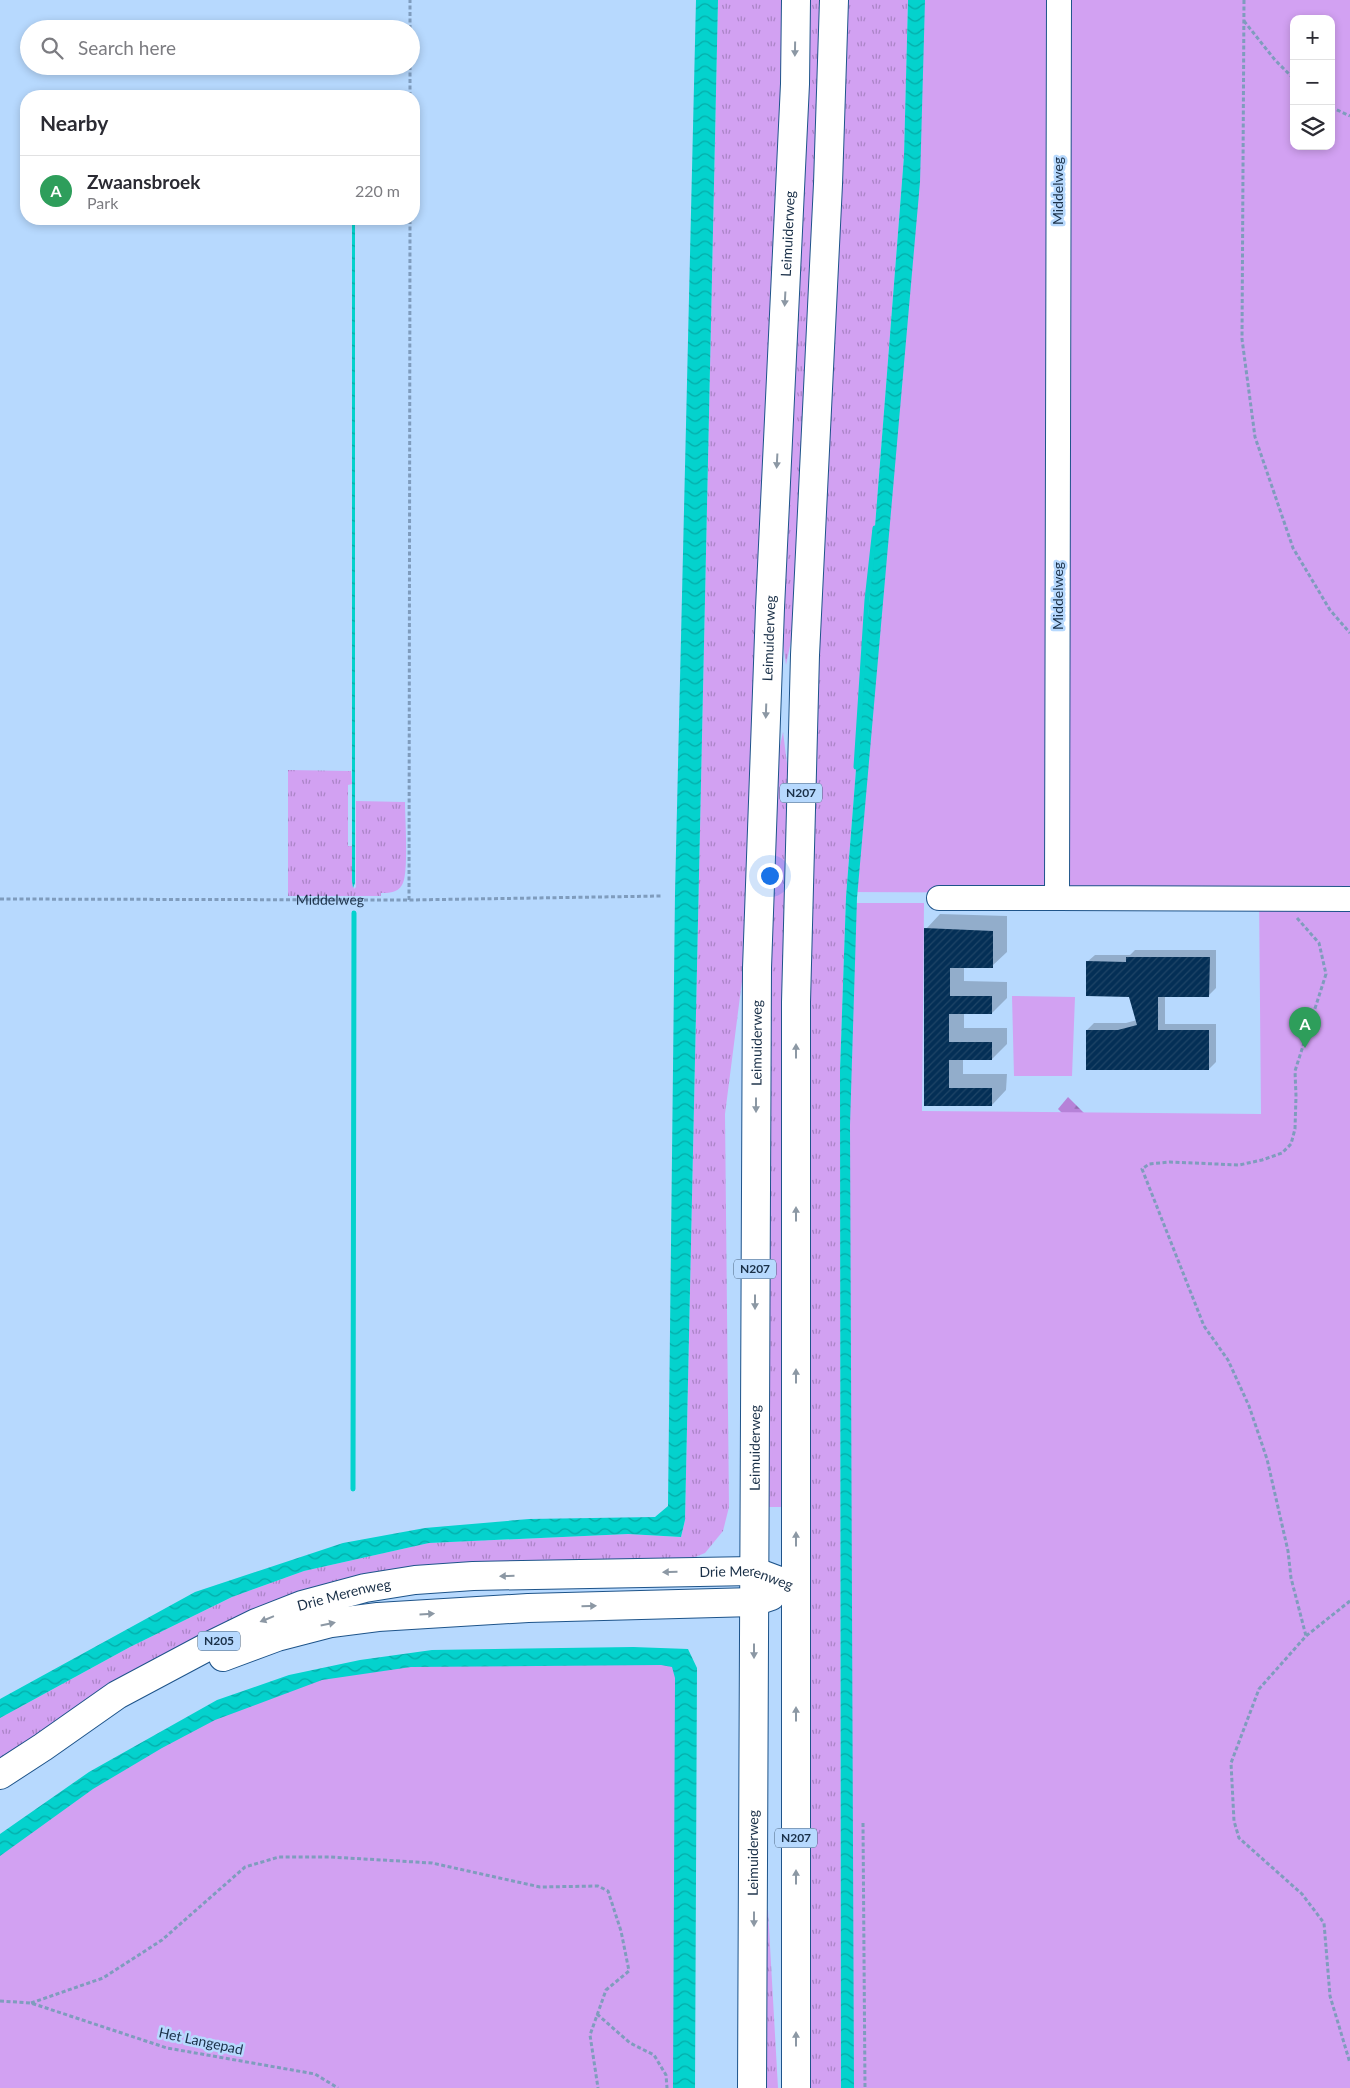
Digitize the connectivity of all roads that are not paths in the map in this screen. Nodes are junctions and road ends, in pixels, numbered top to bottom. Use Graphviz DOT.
graph roads {
  1 [pos="796,0"];
  2 [pos="834,0"];
  3 [pos="1059,0"];
  4 [pos="938,898"];
  5 [pos="1057,898"];
  6 [pos="1350,899"];
  7 [pos="753,1571"];
  8 [pos="796,1587"];
  9 [pos="754,1602"];
  10 [pos="43,1747"];
  11 [pos="0,1775"];
  12 [pos="752,2088"];
  13 [pos="796,2088"];
  1 -- 7 [label="main road, Leimuiderweg / N207, one-way"];
  8 -- 2 [label="main road, N207, one-way"];
  3 -- 5 [label="lane, Middelweg"];
  4 -- 5 [label="lane"];
  5 -- 6 [label="lane"];
  7 -- 8 [label="main road, Drie Merenweg / N205"];
  7 -- 9 [label="main road, Leimuiderweg / N207"];
  7 -- 10 [label="main road, Drie Merenweg / N205, one-way"];
  8 -- 9 [label="main road, Drie Merenweg / N205"];
  13 -- 8 [label="main road, N207, one-way"];
  10 -- 9 [label="main road, Drie Merenweg / N205, one-way"];
  9 -- 12 [label="main road, Leimuiderweg / N207, one-way"];
  10 -- 11 [label="main road, Drie Merenweg / N205"];
}
